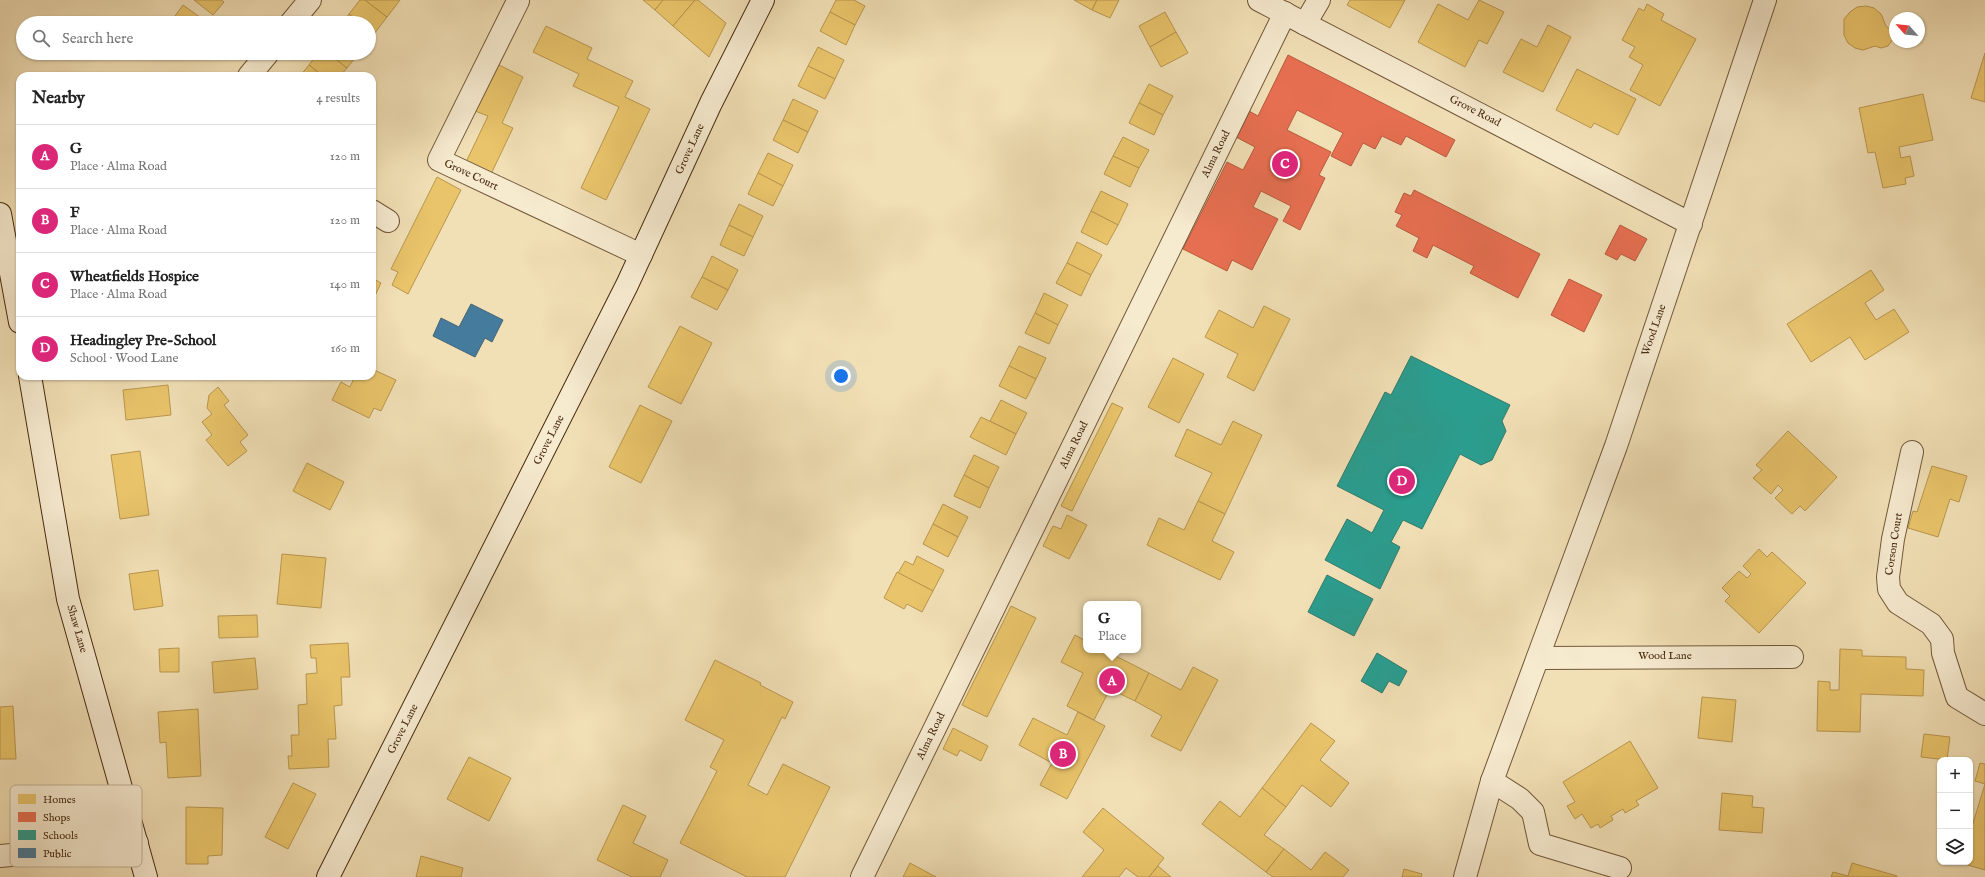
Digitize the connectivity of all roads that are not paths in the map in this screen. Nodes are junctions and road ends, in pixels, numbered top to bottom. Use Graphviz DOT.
graph roads {
  1 [pos="310,0"];
  2 [pos="763,0"];
  3 [pos="1259,0"];
  4 [pos="1319,0"];
  5 [pos="1765,0"];
  6 [pos="518,1"];
  7 [pos="1284,13"];
  8 [pos="297,16"];
  9 [pos="1305,24"];
  10 [pos="262,60"];
  11 [pos="252,72"];
  12 [pos="0,214"];
  13 [pos="1691,224"];
  14 [pos="641,255"];
  15 [pos="16,300"];
  16 [pos="31,380"];
  17 [pos="1912,452"];
  18 [pos="1792,657"];
  19 [pos="1538,658"];
  20 [pos="1985,714"];
  21 [pos="1492,781"];
  22 [pos="121,785"];
  23 [pos="10,855"];
  24 [pos="0,856"];
  25 [pos="142,862"];
  26 [pos="1620,868"];
  27 [pos="146,877"];
  28 [pos="328,877"];
  29 [pos="862,877"];
  30 [pos="1465,877"];
  1 -- 8 [label="street"];
  2 -- 14 [label="street, Grove Lane"];
  3 -- 7 [label="street, Grove Road"];
  4 -- 9 [label="street"];
  5 -- 13 [label="street, Wood Lane"];
  6 -- 14 [label="street, Grove Court"];
  7 -- 9 [label="street, Grove Road"];
  7 -- 29 [label="street, Alma Road"];
  9 -- 13 [label="street, Grove Road"];
  10 -- 11 [label="street"];
  12 -- 15 [label="street"];
  13 -- 19 [label="street, Wood Lane"];
  14 -- 28 [label="street, Grove Lane"];
  16 -- 22 [label="street, Shaw Lane"];
  17 -- 20 [label="street, Corson Court"];
  18 -- 19 [label="street, Wood Lane"];
  19 -- 21 [label="street, Wood Lane"];
  21 -- 26 [label="street"];
  21 -- 30 [label="street, Wood Lane"];
  23 -- 24 [label="street"];
  25 -- 27 [label="street, Shaw Lane"];
}
